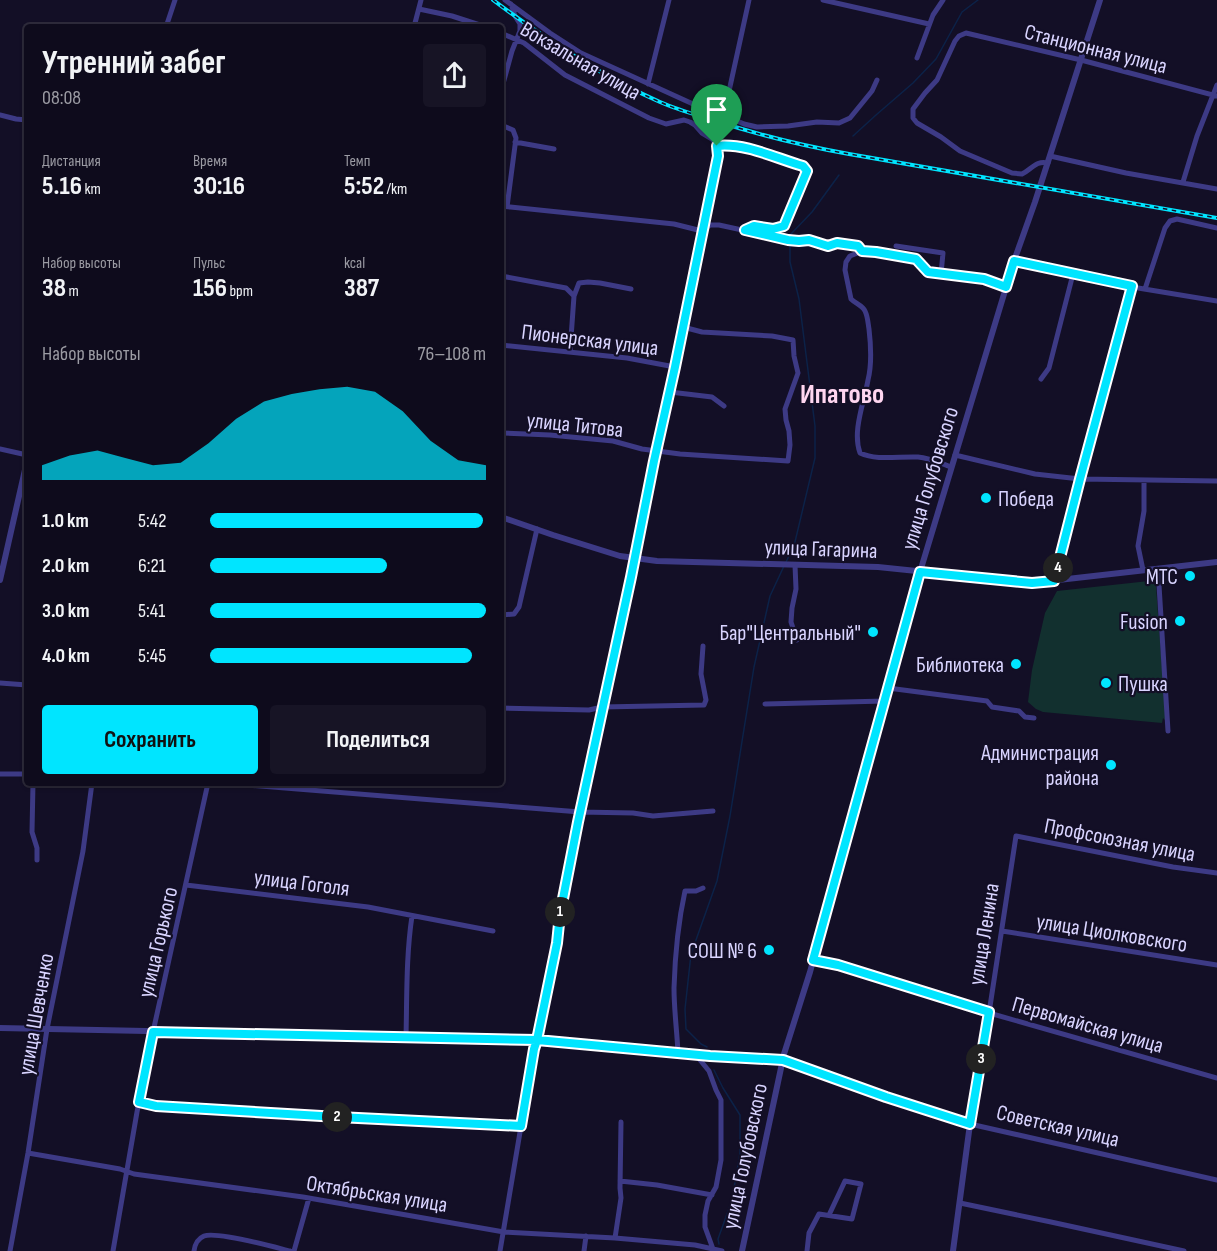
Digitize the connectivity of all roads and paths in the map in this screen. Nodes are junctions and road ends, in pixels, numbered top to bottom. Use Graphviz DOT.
graph roads {
  1 [pos="175,0"];
  2 [pos="422,0"];
  3 [pos="669,0"];
  4 [pos="750,0"];
  5 [pos="823,0"];
  6 [pos="943,0"];
  7 [pos="1100,0"];
  8 [pos="509,2"];
  9 [pos="419,9"];
  10 [pos="167,24"];
  11 [pos="415,24"];
  12 [pos="477,24"];
  13 [pos="929,24"];
  14 [pos="504,34"];
  15 [pos="516,40"];
  16 [pos="917,58"];
  17 [pos="1081,60"];
  18 [pos="877,80"];
  19 [pos="504,81"];
  20 [pos="648,84"];
  21 [pos="1217,85"];
  22 [pos="1215,95"];
  23 [pos="0,115"];
  24 [pos="724,115"];
  25 [pos="24,120"];
  26 [pos="504,126"];
  27 [pos="515,142"];
  28 [pos="717,146"];
  29 [pos="554,149"];
  30 [pos="1049,159"];
  31 [pos="1183,182"];
  32 [pos="1217,189"];
  33 [pos="504,207"];
  34 [pos="1217,228"];
  35 [pos="745,230"];
  36 [pos="702,231"];
  37 [pos="896,246"];
  38 [pos="918,249"];
  39 [pos="862,251"];
  40 [pos="916,259"];
  41 [pos="1014,261"];
  42 [pos="940,274"];
  43 [pos="1073,274"];
  44 [pos="504,277"];
  45 [pos="1132,286"];
  46 [pos="1006,287"];
  47 [pos="631,288"];
  48 [pos="1145,289"];
  49 [pos="574,296"];
  50 [pos="1217,301"];
  51 [pos="683,327"];
  52 [pos="504,345"];
  53 [pos="570,352"];
  54 [pos="675,367"];
  55 [pos="1041,379"];
  56 [pos="670,392"];
  57 [pos="724,406"];
  58 [pos="504,433"];
  59 [pos="0,449"];
  60 [pos="656,451"];
  61 [pos="24,454"];
  62 [pos="955,455"];
  63 [pos="788,461"];
  64 [pos="951,467"];
  65 [pos="24,474"];
  66 [pos="1080,479"];
  67 [pos="1144,480"];
  68 [pos="1217,482"];
  69 [pos="504,518"];
  70 [pos="537,529"];
  71 [pos="634,558"];
  72 [pos="1217,562"];
  73 [pos="793,565"];
  74 [pos="1158,569"];
  75 [pos="1143,570"];
  76 [pos="920,572"];
  77 [pos="0,580"];
  78 [pos="1054,581"];
  79 [pos="504,615"];
  80 [pos="797,640"];
  81 [pos="703,645"];
  82 [pos="0,683"];
  83 [pos="24,685"];
  84 [pos="888,688"];
  85 [pos="885,700"];
  86 [pos="765,704"];
  87 [pos="602,707"];
  88 [pos="504,708"];
  89 [pos="1034,718"];
  90 [pos="1168,731"];
  91 [pos="0,774"];
  92 [pos="24,774"];
  93 [pos="33,786"];
  94 [pos="92,786"];
  95 [pos="207,786"];
  96 [pos="259,786"];
  97 [pos="713,811"];
  98 [pos="580,812"];
  99 [pos="1016,836"];
  100 [pos="37,860"];
  101 [pos="1217,873"];
  102 [pos="186,885"];
  103 [pos="703,888"];
  104 [pos="412,916"];
  105 [pos="493,931"];
  106 [pos="1002,932"];
  107 [pos="813,960"];
  108 [pos="1217,965"];
  109 [pos="989,1012"];
  110 [pos="0,1028"];
  111 [pos="47,1029"];
  112 [pos="153,1032"];
  113 [pos="406,1037"];
  114 [pos="537,1040"];
  115 [pos="678,1053"];
  116 [pos="700,1055"];
  117 [pos="783,1060"];
  118 [pos="1217,1078"];
  119 [pos="139,1102"];
  120 [pos="621,1122"];
  121 [pos="970,1124"];
  122 [pos="521,1126"];
  123 [pos="28,1153"];
  124 [pos="127,1172"];
  125 [pos="1217,1180"];
  126 [pos="620,1181"];
  127 [pos="703,1194"];
  128 [pos="712,1195"];
  129 [pos="309,1198"];
  130 [pos="708,1201"];
  131 [pos="960,1203"];
  132 [pos="829,1215"];
  133 [pos="504,1232"];
  134 [pos="586,1236"];
  135 [pos="615,1238"];
  136 [pos="713,1249"];
  137 [pos="10,1251"];
  138 [pos="113,1251"];
  139 [pos="194,1251"];
  140 [pos="290,1251"];
  141 [pos="294,1251"];
  142 [pos="500,1251"];
  143 [pos="584,1251"];
  144 [pos="722,1251"];
  145 [pos="742,1251"];
  146 [pos="807,1251"];
  147 [pos="953,1251"];
  148 [pos="1184,1251"];
  1 -- 10 [label="street"];
  2 -- 9 [label="street"];
  3 -- 20 [label="street"];
  4 -- 24 [label="street"];
  5 -- 13 [label="street"];
  6 -- 13 [label="street"];
  7 -- 17 [label="street, улица Голубовского"];
  8 -- 15 [label="street"];
  8 -- 20 [label="street, Вокзальная улица"];
  9 -- 11 [label="street"];
  9 -- 12 [label="street, Вокзальная улица"];
  13 -- 16 [label="street"];
  14 -- 15 [label="street, Вокзальная улица"];
  15 -- 19 [label="street"];
  15 -- 28 [label="street, Вокзальная улица"];
  17 -- 22 [label="street, Станционная улица"];
  17 -- 30 [label="street, улица Голубовского"];
  17 -- 30 [label="street, Станционная улица"];
  18 -- 24 [label="street, Вокзальная улица"];
  20 -- 24 [label="street, Вокзальная улица"];
  21 -- 22 [label="street"];
  22 -- 31 [label="street"];
  23 -- 25 [label="street"];
  24 -- 28 [label="street"];
  26 -- 27 [label="street"];
  27 -- 29 [label="street"];
  27 -- 33 [label="street"];
  28 -- 35 [label="street"];
  28 -- 36 [label="street"];
  30 -- 31 [label="street"];
  30 -- 41 [label="street, улица Голубовского"];
  31 -- 32 [label="street"];
  33 -- 36 [label="street"];
  34 -- 48 [label="street"];
  35 -- 36 [label="street"];
  35 -- 39 [label="street"];
  36 -- 51 [label="street"];
  37 -- 38 [label="street"];
  38 -- 40 [label="street"];
  38 -- 42 [label="street"];
  39 -- 40 [label="street"];
  39 -- 64 [label="street"];
  40 -- 42 [label="street"];
  41 -- 43 [label="street"];
  41 -- 46 [label="street, улица Голубовского"];
  42 -- 46 [label="street"];
  43 -- 45 [label="street"];
  43 -- 55 [label="street"];
  44 -- 49 [label="street"];
  45 -- 48 [label="street"];
  45 -- 66 [label="street"];
  46 -- 62 [label="street, улица Голубовского"];
  47 -- 49 [label="street"];
  48 -- 50 [label="street"];
  49 -- 53 [label="street"];
  51 -- 54 [label="street"];
  51 -- 63 [label="street, Пионерская улица"];
  52 -- 53 [label="street, Пионерская улица"];
  53 -- 54 [label="street, Пионерская улица"];
  54 -- 56 [label="street"];
  56 -- 57 [label="street"];
  56 -- 60 [label="street"];
  58 -- 60 [label="street, улица Титова"];
  59 -- 61 [label="street"];
  60 -- 63 [label="street, улица Титова"];
  60 -- 71 [label="street"];
  62 -- 64 [label="street, улица Голубовского"];
  62 -- 66 [label="street"];
  64 -- 76 [label="street, улица Голубовского"];
  65 -- 77 [label="street"];
  66 -- 67 [label="street"];
  66 -- 78 [label="street"];
  67 -- 68 [label="street"];
  67 -- 75 [label="street"];
  69 -- 70 [label="street, улица Гагарина"];
  70 -- 71 [label="street, улица Гагарина"];
  70 -- 79 [label="street"];
  71 -- 73 [label="street, улица Гагарина"];
  71 -- 87 [label="street"];
  72 -- 74 [label="street, улица Гагарина"];
  73 -- 76 [label="street, улица Гагарина"];
  73 -- 80 [label="street"];
  74 -- 75 [label="street, улица Гагарина"];
  74 -- 90 [label="street"];
  75 -- 78 [label="street, улица Гагарина"];
  76 -- 78 [label="street, улица Гагарина"];
  76 -- 84 [label="street, улица Голубовского"];
  81 -- 87 [label="street"];
  82 -- 83 [label="street"];
  84 -- 85 [label="street, улица Голубовского"];
  84 -- 89 [label="street"];
  85 -- 86 [label="street"];
  85 -- 107 [label="street, улица Голубовского"];
  87 -- 88 [label="street"];
  87 -- 98 [label="street"];
  91 -- 92 [label="street"];
  93 -- 100 [label="street"];
  94 -- 111 [label="street, улица Шевченко"];
  95 -- 102 [label="street, улица Горького"];
  96 -- 98 [label="street"];
  97 -- 98 [label="street"];
  98 -- 114 [label="street"];
  99 -- 101 [label="street, Профсоюзная улица"];
  99 -- 106 [label="street, улица Ленина"];
  102 -- 104 [label="street, улица Гоголя"];
  102 -- 112 [label="street, улица Горького"];
  103 -- 115 [label="street"];
  104 -- 105 [label="street, улица Гоголя"];
  104 -- 113 [label="street"];
  106 -- 108 [label="street, улица Циолковского"];
  106 -- 109 [label="street, улица Ленина"];
  107 -- 109 [label="street, Первомайская улица"];
  107 -- 117 [label="street, улица Голубовского"];
  109 -- 118 [label="street, Первомайская улица"];
  109 -- 121 [label="street, улица Ленина"];
  110 -- 111 [label="street, Советская улица"];
  111 -- 112 [label="street, Советская улица"];
  111 -- 123 [label="street, улица Шевченко"];
  112 -- 113 [label="street, Советская улица"];
  112 -- 119 [label="street, улица Горького"];
  113 -- 114 [label="street, Советская улица"];
  114 -- 115 [label="street, Советская улица"];
  114 -- 122 [label="street"];
  115 -- 116 [label="street, Советская улица"];
  116 -- 117 [label="street, Советская улица"];
  116 -- 128 [label="street"];
  117 -- 121 [label="street, Советская улица"];
  117 -- 145 [label="street, улица Голубовского"];
  119 -- 122 [label="street"];
  119 -- 124 [label="street, улица Горького"];
  120 -- 126 [label="street"];
  121 -- 125 [label="street, Советская улица"];
  121 -- 131 [label="street, улица Ленина"];
  122 -- 133 [label="street"];
  123 -- 124 [label="street, Октябрьская улица"];
  123 -- 137 [label="street, улица Шевченко"];
  124 -- 129 [label="street, Октябрьская улица"];
  124 -- 138 [label="street, улица Горького"];
  126 -- 127 [label="street"];
  126 -- 135 [label="street"];
  127 -- 128 [label="street"];
  127 -- 130 [label="street"];
  128 -- 130 [label="street"];
  129 -- 133 [label="street, Октябрьская улица"];
  129 -- 141 [label="street"];
  130 -- 136 [label="street"];
  131 -- 147 [label="street, улица Ленина"];
  131 -- 148 [label="street"];
  132 -- 132 [label="street"];
  132 -- 146 [label="street"];
  133 -- 134 [label="street, Октябрьская улица"];
  133 -- 142 [label="street"];
  134 -- 135 [label="street, Октябрьская улица"];
  134 -- 143 [label="street"];
  135 -- 136 [label="street, Октябрьская улица"];
  136 -- 144 [label="street, Октябрьская улица"];
  139 -- 140 [label="street"];
}
